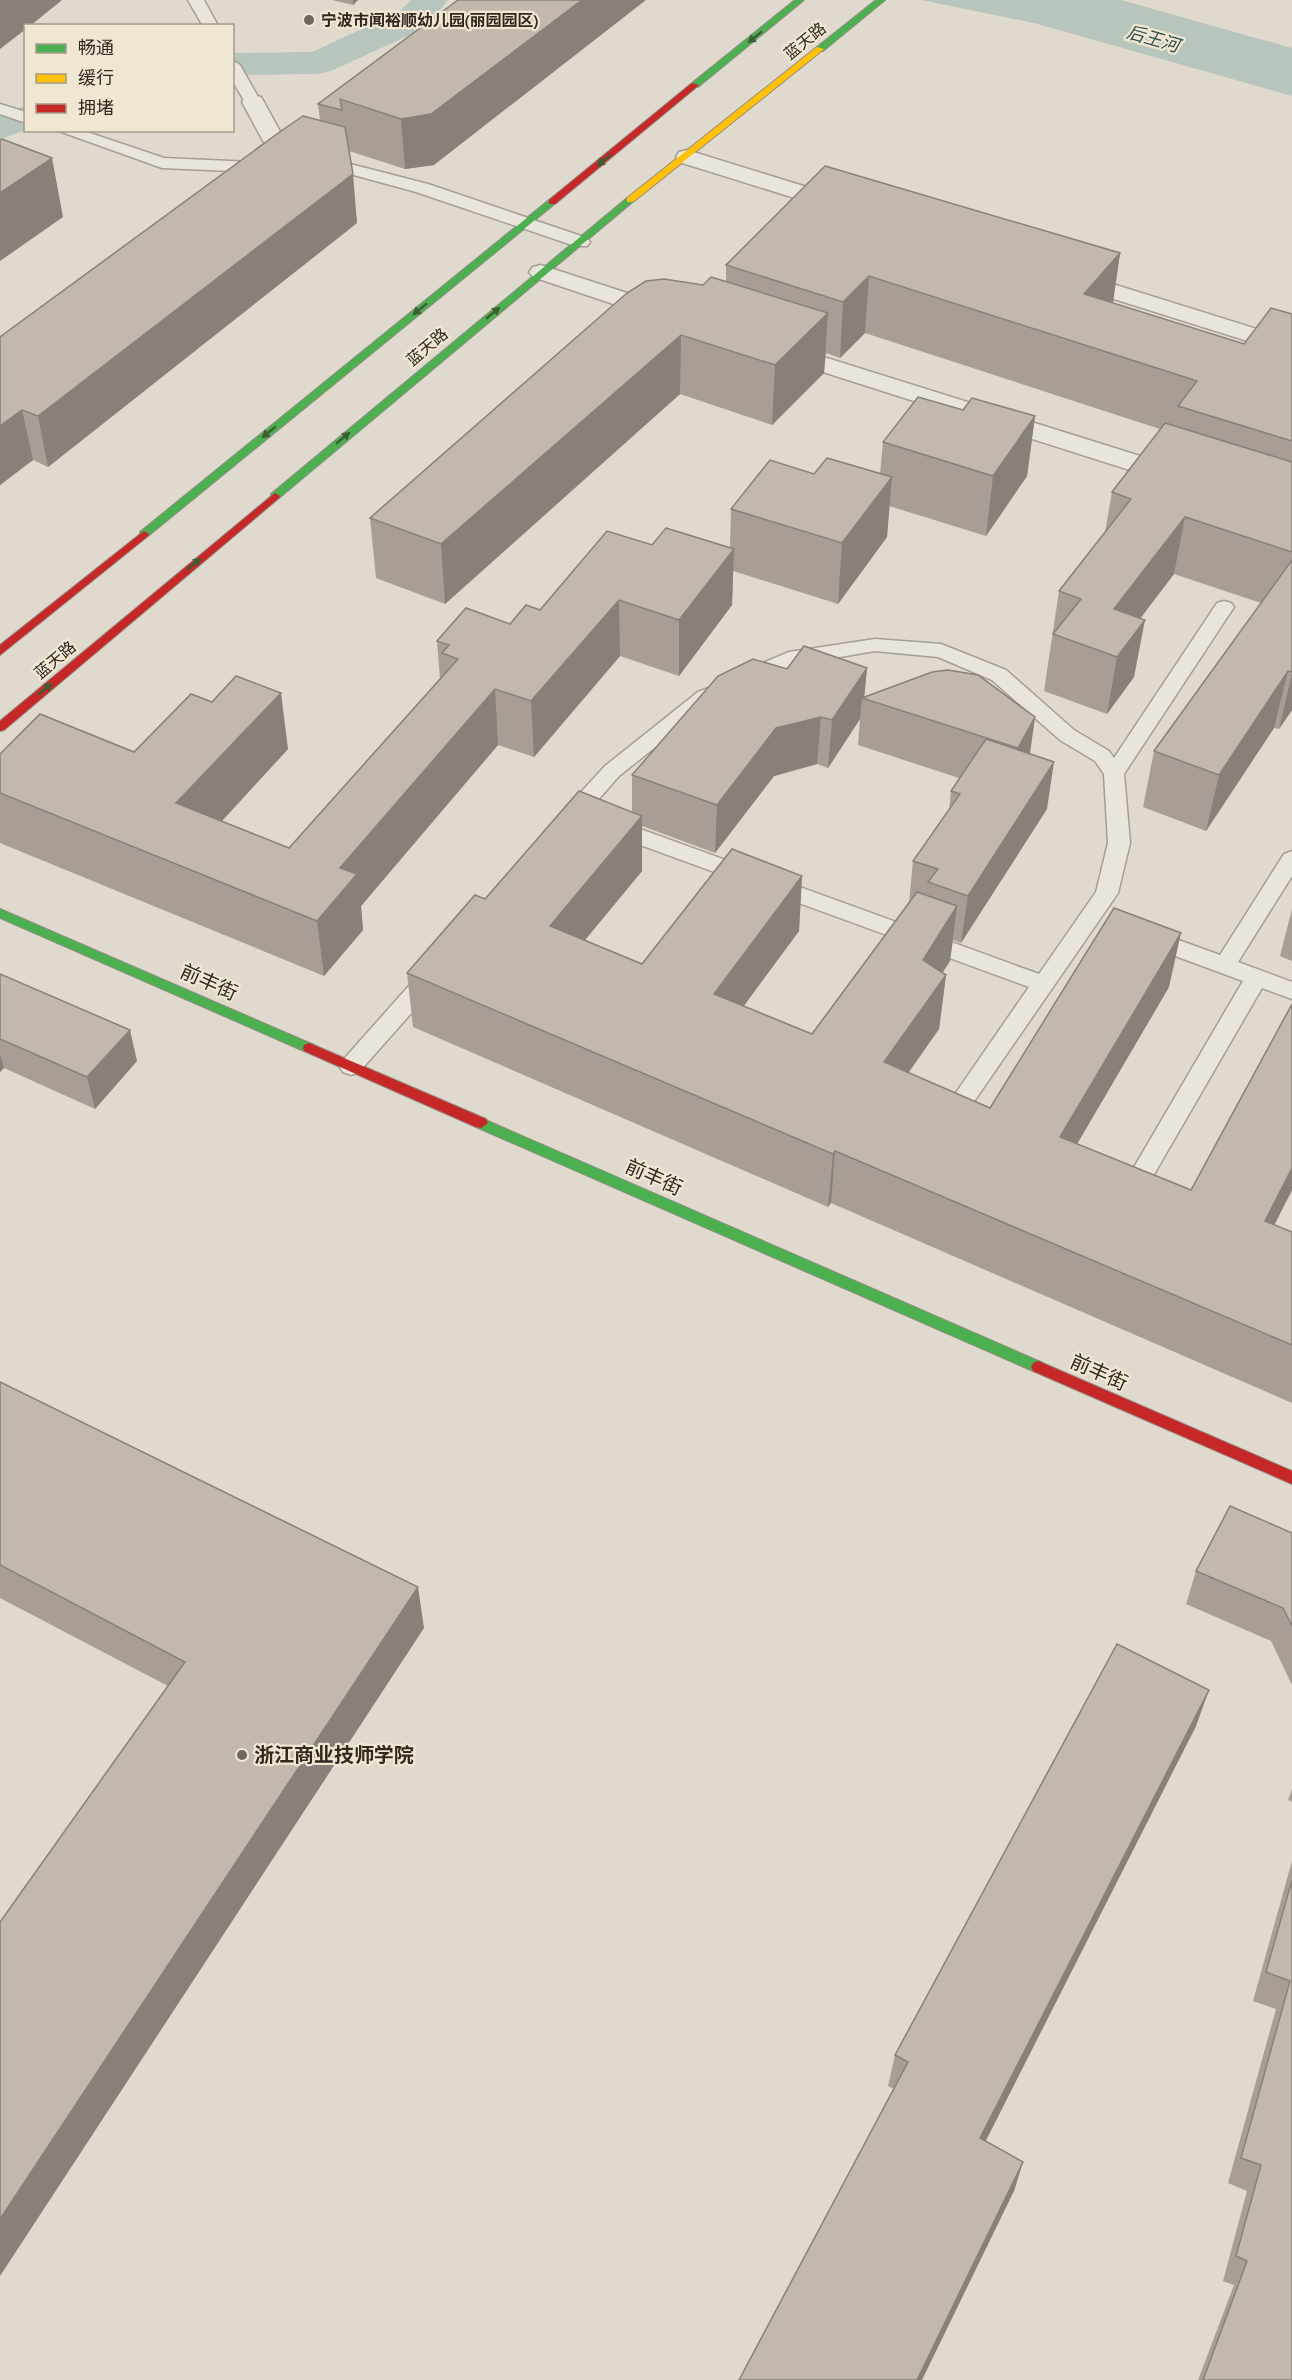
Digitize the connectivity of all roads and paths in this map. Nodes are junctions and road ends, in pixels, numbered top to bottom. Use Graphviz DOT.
graph roads {
  1 [pos="196,0"];
  2 [pos="800,0"];
  3 [pos="881,0"];
  4 [pos="210,24"];
  5 [pos="234,69"];
  6 [pos="253,102"];
  7 [pos="0,109"];
  8 [pos="24,117"];
  9 [pos="70,132"];
  10 [pos="285,151"];
  11 [pos="687,157"];
  12 [pos="312,159"];
  13 [pos="861,212"];
  14 [pos="527,222"];
  15 [pos="581,242"];
  16 [pos="540,273"];
  17 [pos="1054,273"];
  18 [pos="683,319"];
  19 [pos="762,345"];
  20 [pos="1292,348"];
  21 [pos="1202,484"];
  22 [pos="1224,608"];
  23 [pos="0,651"];
  24 [pos="0,727"];
  25 [pos="1114,774"];
  26 [pos="575,813"];
  27 [pos="559,831"];
  28 [pos="1292,859"];
  29 [pos="0,912"];
  30 [pos="1092,916"];
  31 [pos="444,961"];
  32 [pos="1225,965"];
  33 [pos="1257,977"];
  34 [pos="1044,984"];
  35 [pos="1292,991"];
  36 [pos="351,1066"];
  37 [pos="956,1110"];
  38 [pos="1141,1176"];
  39 [pos="1292,1478"];
  1 -- 4 [label="lane"];
  2 -- 14 [label="street, 蓝天路, one-way"];
  3 -- 11 [label="street, 蓝天路"];
  5 -- 6 [label="lane"];
  6 -- 10 [label="street"];
  7 -- 8 [label="lane"];
  9 -- 10 [label="lane"];
  11 -- 13 [label="street"];
  11 -- 15 [label="street, 蓝天路"];
  12 -- 14 [label="lane"];
  14 -- 15 [label="lane"];
  14 -- 23 [label="street, 蓝天路, one-way"];
  15 -- 16 [label="street, 蓝天路"];
  16 -- 18 [label="street"];
  24 -- 16 [label="street, 蓝天路, one-way"];
  17 -- 20 [label="street"];
  19 -- 21 [label="street"];
  22 -- 25 [label="lane"];
  25 -- 26 [label="lane"];
  25 -- 30 [label="lane"];
  26 -- 27 [label="lane"];
  26 -- 34 [label="lane"];
  28 -- 32 [label="lane"];
  29 -- 36 [label="street, 前丰街"];
  30 -- 32 [label="lane"];
  30 -- 34 [label="lane"];
  31 -- 36 [label="lane"];
  32 -- 33 [label="lane"];
  33 -- 35 [label="lane"];
  33 -- 38 [label="lane"];
  34 -- 37 [label="lane"];
  36 -- 39 [label="street, 前丰街"];
}
